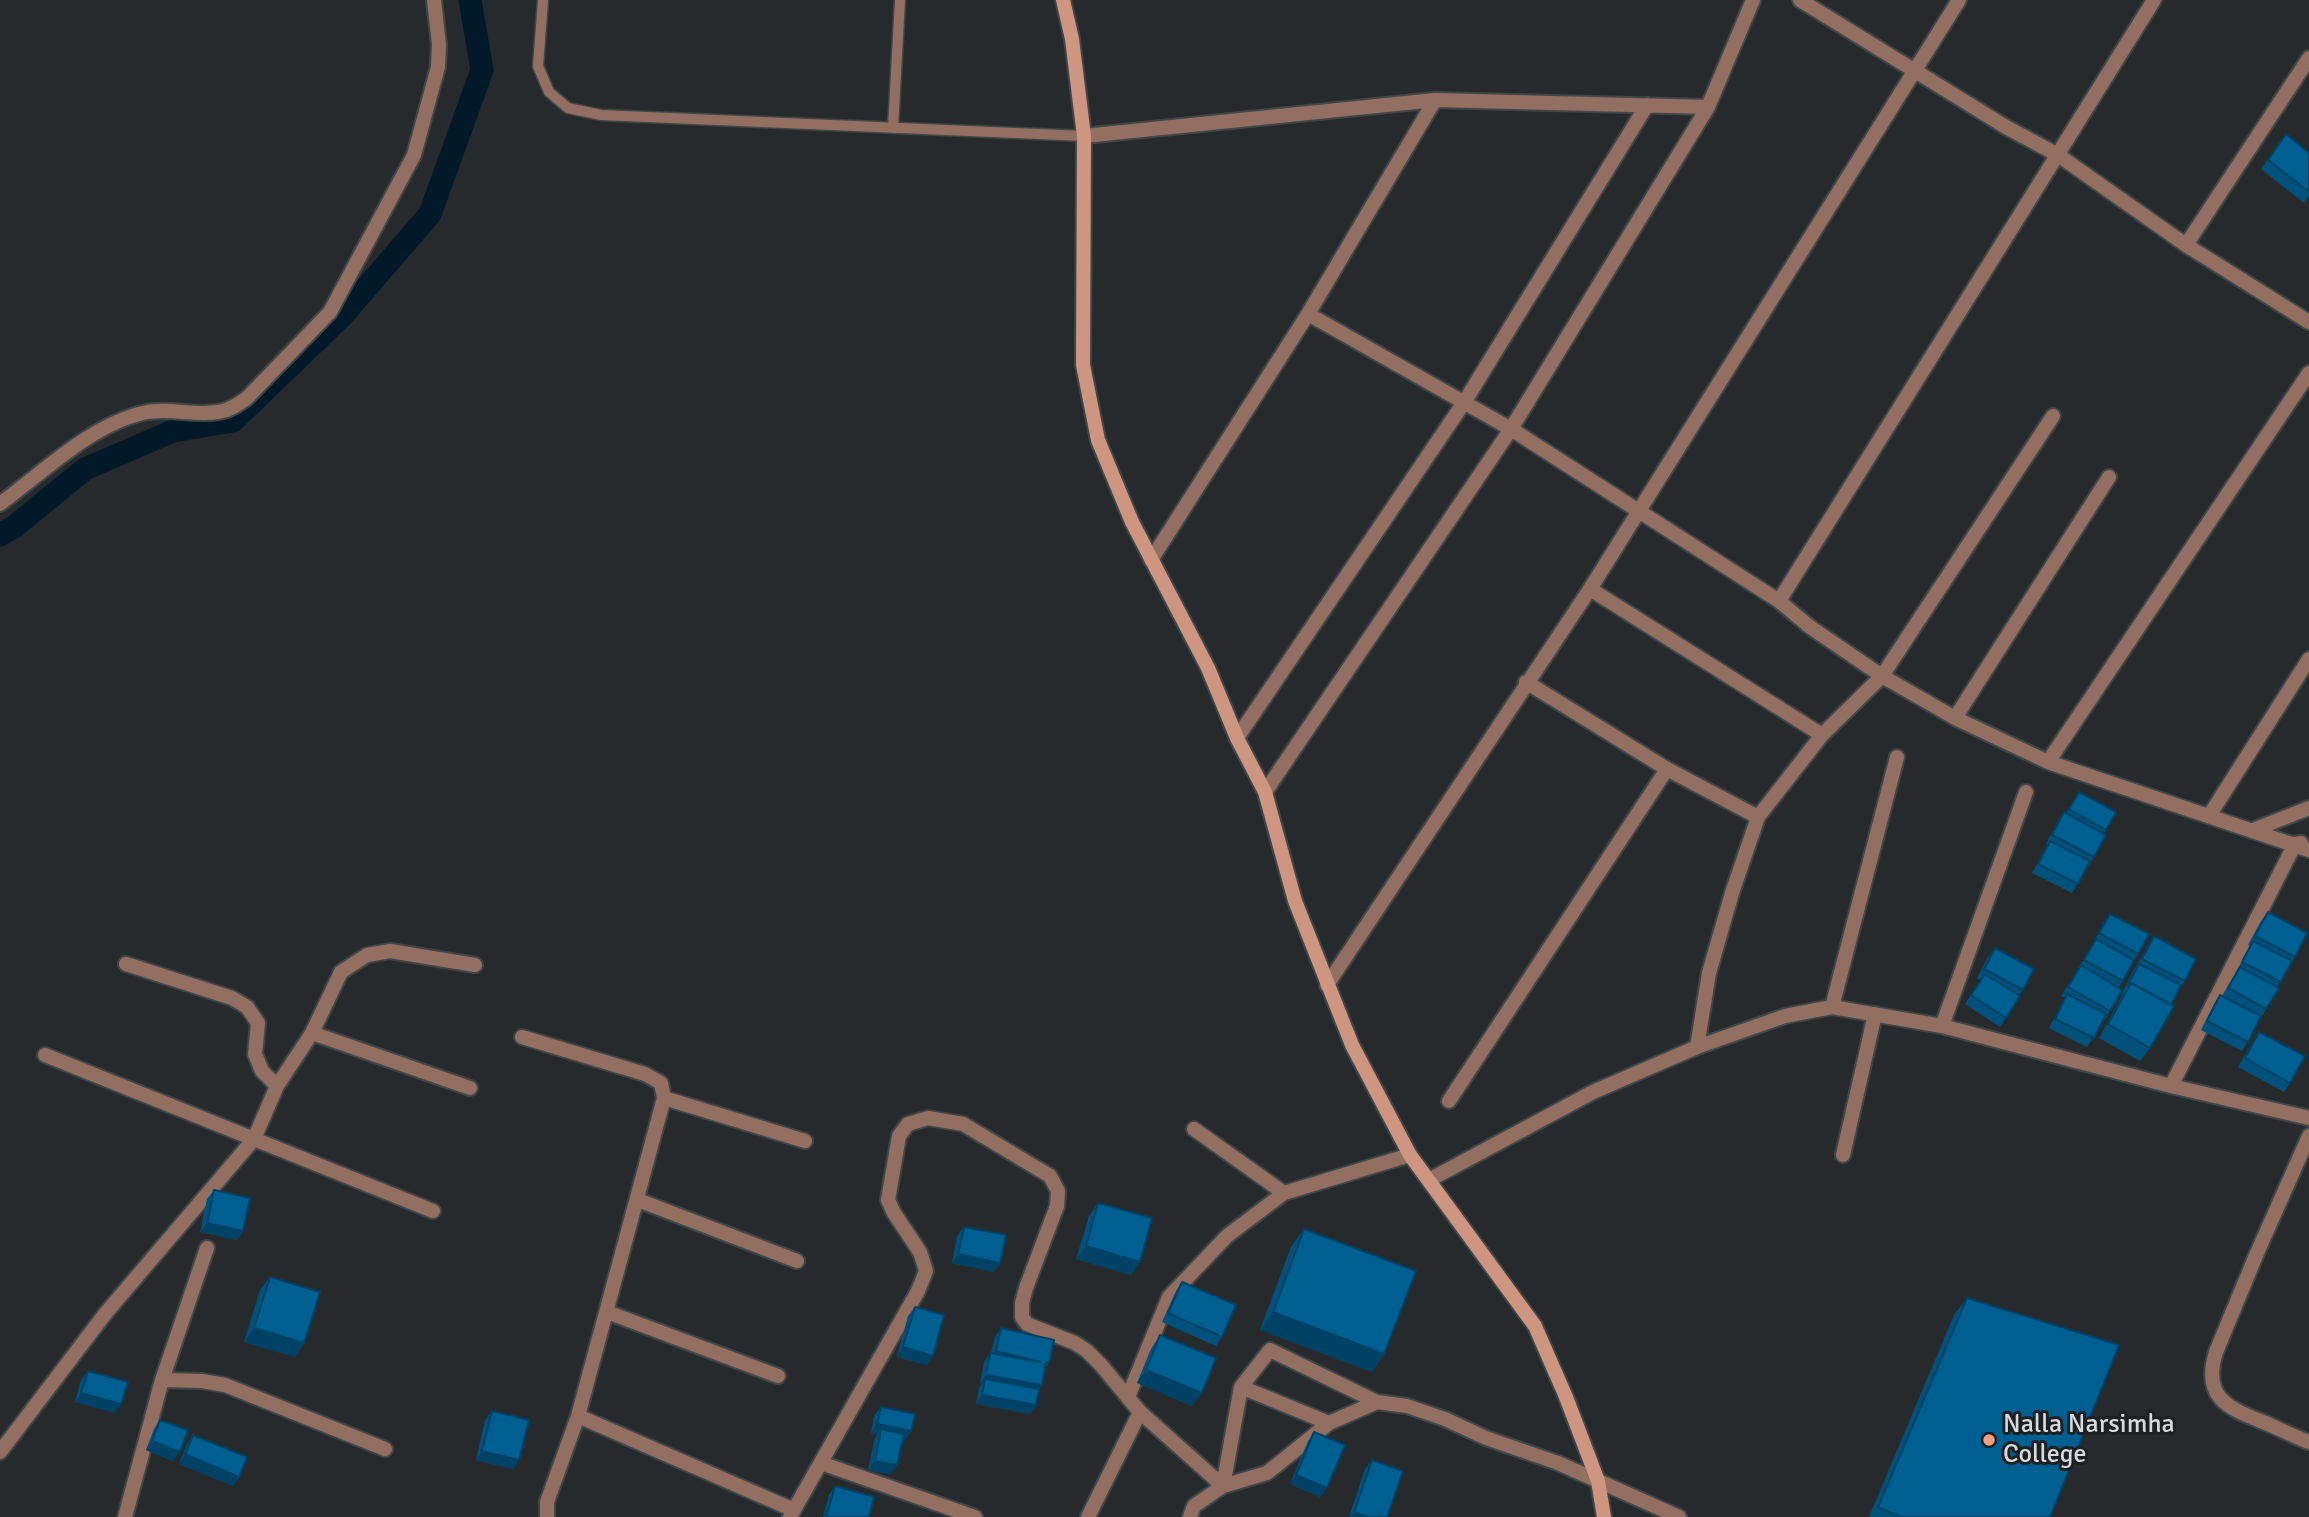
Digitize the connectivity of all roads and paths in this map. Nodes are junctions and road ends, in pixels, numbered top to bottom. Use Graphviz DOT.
graph roads {
  1 [pos="434,0"];
  2 [pos="543,0"];
  3 [pos="900,0"];
  4 [pos="1063,0"];
  5 [pos="1753,0"];
  6 [pos="1800,0"];
  7 [pos="1959,0"];
  8 [pos="2154,0"];
  9 [pos="2309,58"];
  10 [pos="1914,71"];
  11 [pos="1435,100"];
  12 [pos="1647,105"];
  13 [pos="1708,107"];
  14 [pos="893,128"];
  15 [pos="1084,136"];
  16 [pos="2058,155"];
  17 [pos="2186,244"];
  18 [pos="1308,314"];
  19 [pos="2309,322"];
  20 [pos="2309,373"];
  21 [pos="1465,401"];
  22 [pos="2053,416"];
  23 [pos="1511,429"];
  24 [pos="2109,477"];
  25 [pos="0,504"];
  26 [pos="1638,510"];
  27 [pos="1152,560"];
  28 [pos="1590,589"];
  29 [pos="1779,601"];
  30 [pos="2309,659"];
  31 [pos="1882,676"];
  32 [pos="1526,682"];
  33 [pos="1955,718"];
  34 [pos="1822,735"];
  35 [pos="1237,738"];
  36 [pos="1897,757"];
  37 [pos="2048,762"];
  38 [pos="1667,769"];
  39 [pos="1265,792"];
  40 [pos="2026,792"];
  41 [pos="2309,808"];
  42 [pos="2209,816"];
  43 [pos="1758,817"];
  44 [pos="2253,830"];
  45 [pos="2302,843"];
  46 [pos="2309,850"];
  47 [pos="126,964"];
  48 [pos="475,965"];
  49 [pos="1327,985"];
  50 [pos="1832,1007"];
  51 [pos="1875,1014"];
  52 [pos="1942,1026"];
  53 [pos="312,1033"];
  54 [pos="522,1037"];
  55 [pos="1697,1047"];
  56 [pos="45,1055"];
  57 [pos="277,1086"];
  58 [pos="2171,1086"];
  59 [pos="470,1088"];
  60 [pos="664,1098"];
  61 [pos="1448,1101"];
  62 [pos="2309,1118"];
  63 [pos="1194,1129"];
  64 [pos="2309,1136"];
  65 [pos="254,1139"];
  66 [pos="805,1141"];
  67 [pos="1410,1155"];
  68 [pos="1843,1155"];
  69 [pos="1429,1180"];
  70 [pos="1284,1194"];
  71 [pos="638,1200"];
  72 [pos="433,1212"];
  73 [pos="207,1248"];
  74 [pos="797,1261"];
  75 [pos="607,1312"];
  76 [pos="778,1376"];
  77 [pos="162,1380"];
  78 [pos="1241,1387"];
  79 [pos="1128,1397"];
  80 [pos="1377,1402"];
  81 [pos="1140,1412"];
  82 [pos="578,1416"];
  83 [pos="1329,1423"];
  84 [pos="2309,1442"];
  85 [pos="385,1449"];
  86 [pos="0,1452"];
  87 [pos="821,1463"];
  88 [pos="1598,1481"];
  89 [pos="1223,1486"];
  90 [pos="792,1514"];
  91 [pos="125,1517"];
  92 [pos="547,1517"];
  93 [pos="975,1517"];
  94 [pos="1088,1517"];
  95 [pos="1190,1517"];
  96 [pos="1604,1517"];
  97 [pos="1679,1517"];
  1 -- 25 [label="street"];
  2 -- 14 [label="lane"];
  3 -- 14 [label="lane"];
  4 -- 15 [label="street"];
  5 -- 13 [label="street"];
  6 -- 10 [label="street"];
  7 -- 10 [label="street"];
  8 -- 16 [label="street"];
  9 -- 17 [label="street"];
  10 -- 16 [label="street"];
  10 -- 26 [label="street"];
  11 -- 12 [label="street"];
  11 -- 15 [label="street"];
  11 -- 18 [label="street"];
  12 -- 13 [label="street"];
  12 -- 21 [label="street"];
  13 -- 23 [label="street"];
  14 -- 15 [label="lane"];
  15 -- 27 [label="street"];
  16 -- 17 [label="street"];
  16 -- 29 [label="street"];
  17 -- 19 [label="street"];
  18 -- 21 [label="street"];
  18 -- 27 [label="street"];
  20 -- 37 [label="street"];
  21 -- 23 [label="street"];
  21 -- 35 [label="street"];
  22 -- 31 [label="street"];
  23 -- 26 [label="street"];
  23 -- 39 [label="street"];
  24 -- 33 [label="street"];
  26 -- 28 [label="street"];
  26 -- 29 [label="street"];
  27 -- 35 [label="street"];
  28 -- 32 [label="street"];
  28 -- 34 [label="street"];
  29 -- 31 [label="street"];
  30 -- 42 [label="street"];
  31 -- 33 [label="street"];
  31 -- 34 [label="street"];
  32 -- 38 [label="street"];
  32 -- 49 [label="street"];
  33 -- 37 [label="street"];
  34 -- 43 [label="street"];
  35 -- 39 [label="street"];
  36 -- 50 [label="street"];
  37 -- 42 [label="street"];
  38 -- 43 [label="street"];
  38 -- 61 [label="street"];
  39 -- 49 [label="street"];
  40 -- 52 [label="street"];
  41 -- 44 [label="street"];
  42 -- 44 [label="street"];
  43 -- 55 [label="street"];
  44 -- 45 [label="street"];
  45 -- 46 [label="street"];
  45 -- 58 [label="street"];
  47 -- 57 [label="street"];
  48 -- 53 [label="street"];
  49 -- 67 [label="street"];
  50 -- 51 [label="street"];
  50 -- 55 [label="street"];
  51 -- 52 [label="street"];
  51 -- 68 [label="street"];
  52 -- 58 [label="street"];
  53 -- 57 [label="street"];
  53 -- 59 [label="street"];
  54 -- 60 [label="street"];
  55 -- 69 [label="street"];
  56 -- 65 [label="street"];
  57 -- 65 [label="street"];
  58 -- 62 [label="street"];
  60 -- 66 [label="street"];
  60 -- 71 [label="street"];
  63 -- 70 [label="street"];
  64 -- 84 [label="street"];
  65 -- 72 [label="street"];
  65 -- 86 [label="street"];
  67 -- 69 [label="street"];
  67 -- 70 [label="street"];
  69 -- 88 [label="street"];
  70 -- 79 [label="street"];
  71 -- 74 [label="street"];
  71 -- 75 [label="street"];
  73 -- 77 [label="street"];
  75 -- 76 [label="street"];
  75 -- 82 [label="street"];
  77 -- 85 [label="street"];
  77 -- 91 [label="street"];
  78 -- 80 [label="street"];
  78 -- 83 [label="street"];
  78 -- 89 [label="street"];
  79 -- 81 [label="street"];
  79 -- 87 [label="street"];
  80 -- 83 [label="street"];
  80 -- 88 [label="street"];
  81 -- 89 [label="street"];
  81 -- 94 [label="street"];
  82 -- 90 [label="street"];
  82 -- 92 [label="street"];
  83 -- 89 [label="street"];
  87 -- 90 [label="street"];
  87 -- 93 [label="street"];
  88 -- 96 [label="street"];
  88 -- 97 [label="street"];
  89 -- 95 [label="street"];
}
